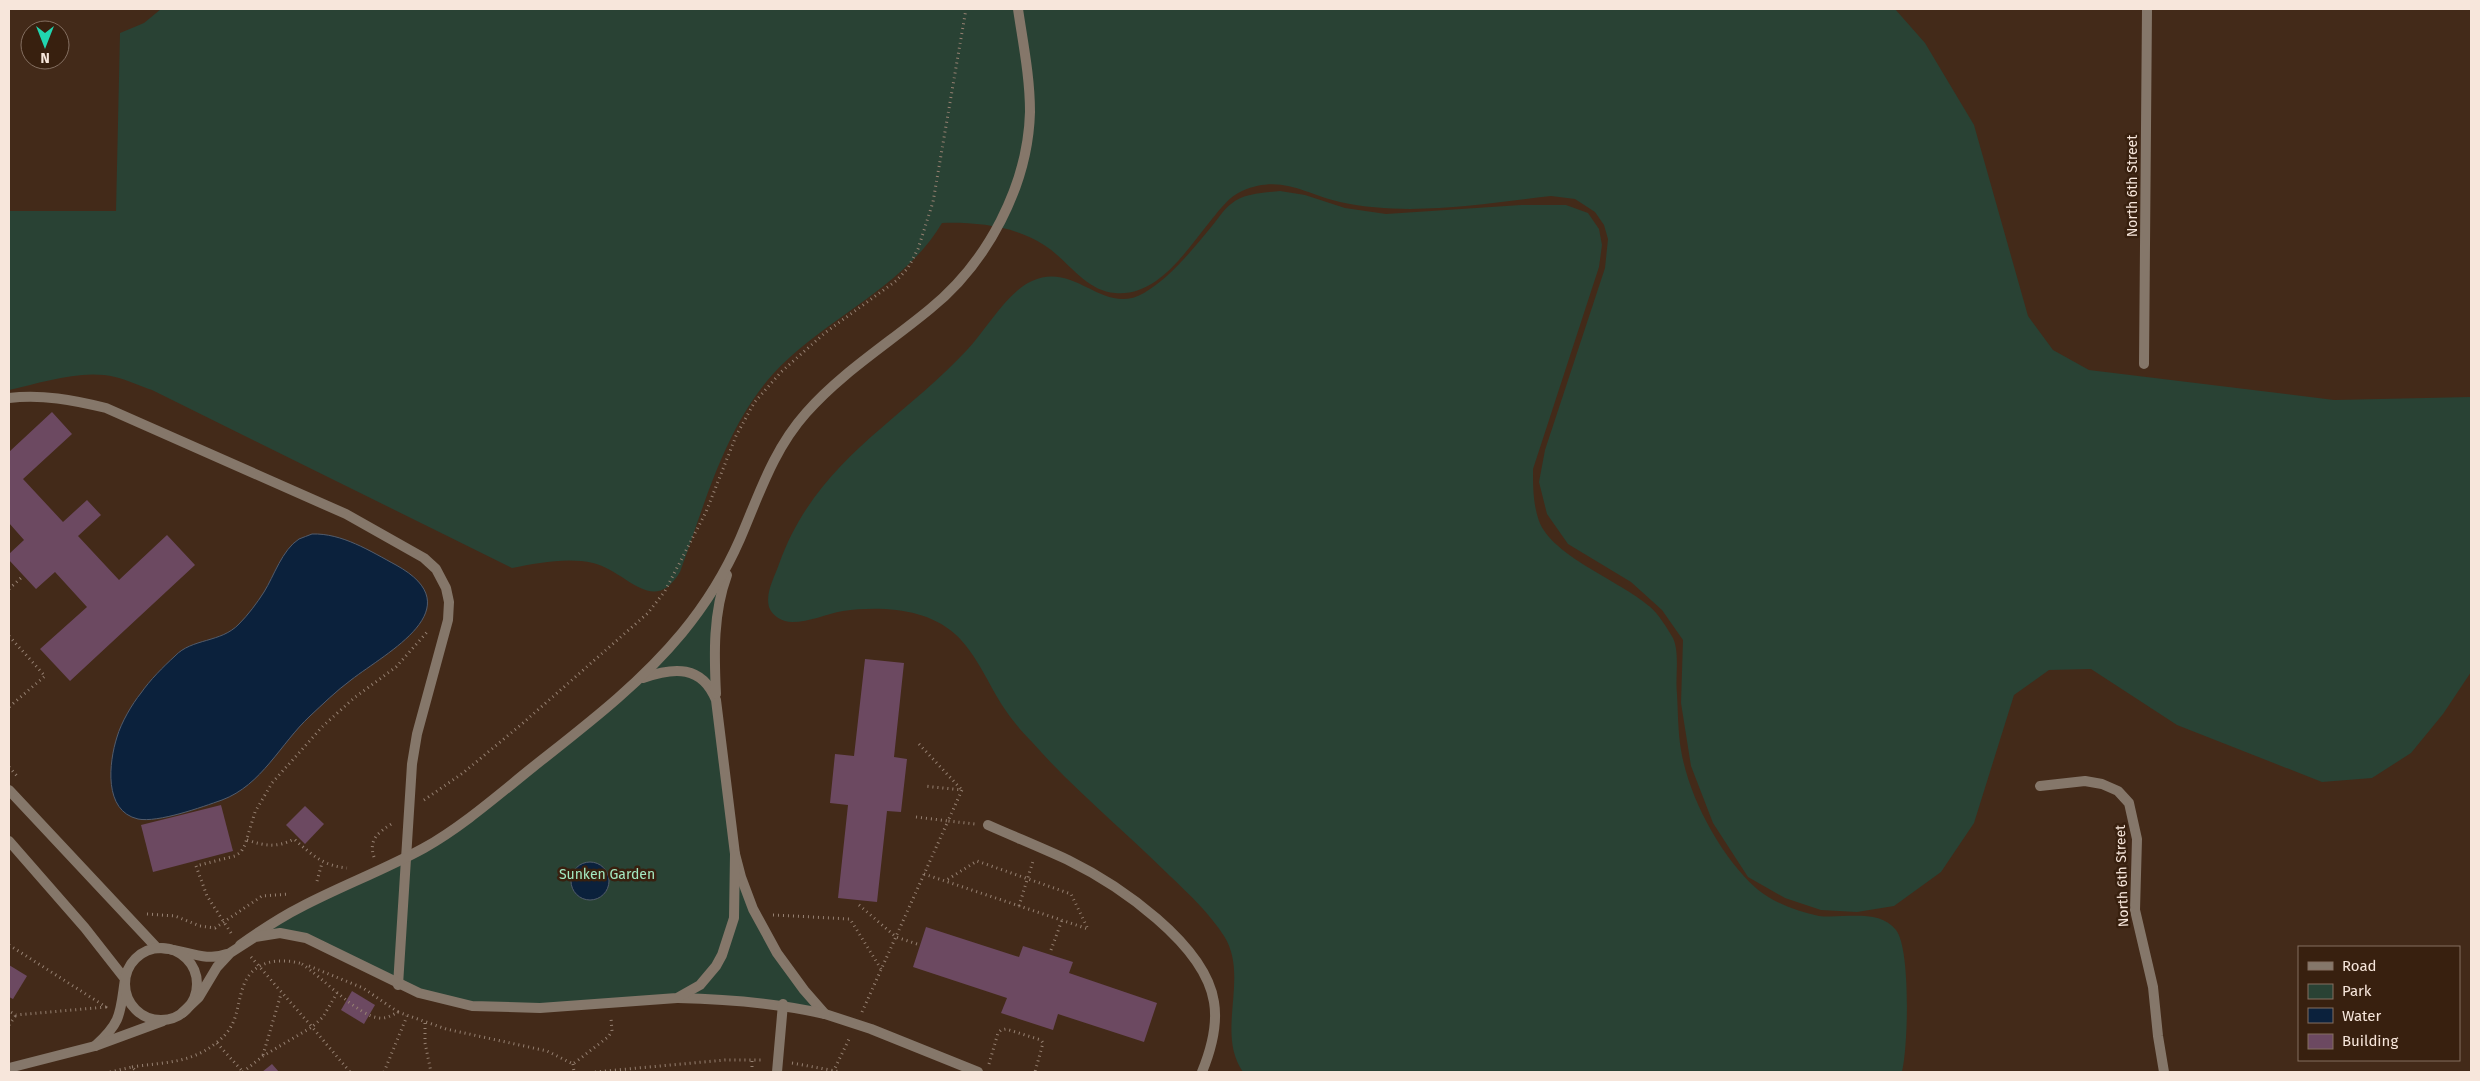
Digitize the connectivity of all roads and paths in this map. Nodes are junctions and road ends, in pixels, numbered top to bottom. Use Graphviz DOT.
graph roads {
  1 [pos="966,9"];
  2 [pos="1018,9"];
  3 [pos="2147,9"];
  4 [pos="2144,364"];
  5 [pos="9,398"];
  6 [pos="739,541"];
  7 [pos="23,576"];
  8 [pos="9,589"];
  9 [pos="431,627"];
  10 [pos="9,636"];
  11 [pos="642,678"];
  12 [pos="716,700"];
  13 [pos="9,707"];
  14 [pos="919,744"];
  15 [pos="9,767"];
  16 [pos="22,781"];
  17 [pos="924,786"];
  18 [pos="2040,786"];
  19 [pos="9,790"];
  20 [pos="962,790"];
  21 [pos="410,810"];
  22 [pos="916,817"];
  23 [pos="948,821"];
  24 [pos="988,825"];
  25 [pos="247,840"];
  26 [pos="9,842"];
  27 [pos="735,854"];
  28 [pos="406,857"];
  29 [pos="322,863"];
  30 [pos="370,863"];
  31 [pos="351,868"];
  32 [pos="924,874"];
  33 [pos="1028,879"];
  34 [pos="945,881"];
  35 [pos="314,886"];
  36 [pos="298,893"];
  37 [pos="859,905"];
  38 [pos="1020,906"];
  39 [pos="142,913"];
  40 [pos="756,914"];
  41 [pos="1062,920"];
  42 [pos="223,923"];
  43 [pos="896,937"];
  44 [pos="917,944"];
  45 [pos="9,945"];
  46 [pos="240,945"];
  47 [pos="157,948"];
  48 [pos="1052,950"];
  49 [pos="230,953"];
  50 [pos="302,964"];
  51 [pos="260,967"];
  52 [pos="881,970"];
  53 [pos="125,979"];
  54 [pos="398,985"];
  55 [pos="338,992"];
  56 [pos="282,994"];
  57 [pos="677,998"];
  58 [pos="610,1003"];
  59 [pos="783,1004"];
  60 [pos="9,1011"];
  61 [pos="398,1012"];
  62 [pos="182,1013"];
  63 [pos="825,1014"];
  64 [pos="16,1015"];
  65 [pos="407,1016"];
  66 [pos="171,1018"];
  67 [pos="425,1023"];
  68 [pos="857,1024"];
  69 [pos="9,1025"];
  70 [pos="312,1027"];
  71 [pos="217,1043"];
  72 [pos="95,1046"];
  73 [pos="263,1056"];
  74 [pos="752,1059"];
  75 [pos="573,1064"];
  76 [pos="132,1067"];
  77 [pos="778,1067"];
  78 [pos="9,1068"];
  79 [pos="833,1071"];
  80 [pos="110,1072"];
  81 [pos="137,1072"];
  82 [pos="243,1072"];
  83 [pos="350,1072"];
  84 [pos="384,1072"];
  85 [pos="431,1072"];
  86 [pos="574,1072"];
  87 [pos="595,1072"];
  88 [pos="752,1072"];
  89 [pos="841,1072"];
  90 [pos="978,1072"];
  91 [pos="986,1072"];
  92 [pos="1035,1072"];
  93 [pos="1202,1072"];
  94 [pos="2164,1072"];
  1 -- 21 [label="path"];
  2 -- 6 [label="street"];
  3 -- 4 [label="street, North 6th Street"];
  5 -- 21 [label="street"];
  6 -- 11 [label="street"];
  6 -- 12 [label="street"];
  7 -- 8 [label="path"];
  9 -- 25 [label="path"];
  10 -- 13 [label="path"];
  11 -- 12 [label="street"];
  11 -- 28 [label="street"];
  12 -- 27 [label="street"];
  14 -- 20 [label="path"];
  15 -- 16 [label="path"];
  17 -- 20 [label="path"];
  18 -- 94 [label="street, North 6th Street"];
  19 -- 47 [label="street"];
  20 -- 23 [label="path"];
  21 -- 28 [label="street"];
  21 -- 30 [label="path"];
  22 -- 23 [label="path"];
  23 -- 24 [label="path"];
  23 -- 32 [label="path"];
  24 -- 93 [label="street"];
  25 -- 29 [label="path"];
  25 -- 42 [label="path"];
  26 -- 53 [label="street"];
  27 -- 40 [label="street"];
  27 -- 57 [label="street"];
  28 -- 46 [label="street"];
  28 -- 54 [label="street"];
  29 -- 31 [label="path"];
  29 -- 35 [label="path"];
  32 -- 34 [label="path"];
  32 -- 43 [label="path"];
  33 -- 34 [label="path"];
  33 -- 38 [label="path"];
  33 -- 41 [label="path"];
  34 -- 38 [label="path"];
  36 -- 42 [label="path"];
  37 -- 43 [label="path"];
  38 -- 41 [label="path"];
  39 -- 42 [label="path"];
  40 -- 52 [label="path"];
  40 -- 63 [label="street"];
  41 -- 48 [label="path"];
  42 -- 46 [label="path"];
  43 -- 44 [label="path"];
  43 -- 52 [label="path"];
  45 -- 64 [label="path"];
  46 -- 49 [label="street"];
  46 -- 51 [label="path"];
  46 -- 54 [label="street"];
  47 -- 49 [label="street"];
  47 -- 53 [label="street"];
  47 -- 62 [label="street"];
  49 -- 62 [label="street"];
  50 -- 51 [label="path"];
  50 -- 55 [label="path"];
  50 -- 61 [label="path"];
  51 -- 56 [label="path"];
  51 -- 71 [label="path"];
  52 -- 68 [label="path"];
  53 -- 66 [label="street"];
  53 -- 72 [label="street"];
  54 -- 58 [label="street"];
  55 -- 61 [label="path"];
  55 -- 70 [label="path"];
  56 -- 70 [label="path"];
  56 -- 73 [label="path"];
  57 -- 58 [label="street"];
  57 -- 59 [label="street"];
  58 -- 75 [label="path"];
  59 -- 63 [label="street"];
  59 -- 77 [label="street"];
  60 -- 64 [label="path"];
  61 -- 65 [label="path"];
  62 -- 66 [label="street"];
  63 -- 68 [label="street"];
  64 -- 69 [label="path"];
  65 -- 67 [label="path"];
  65 -- 84 [label="path"];
  66 -- 72 [label="street"];
  67 -- 75 [label="path"];
  67 -- 85 [label="path"];
  68 -- 79 [label="path"];
  68 -- 90 [label="street"];
  70 -- 73 [label="path"];
  70 -- 83 [label="path"];
  71 -- 76 [label="path"];
  71 -- 82 [label="path"];
  72 -- 78 [label="street"];
  73 -- 82 [label="path"];
  74 -- 77 [label="path"];
  74 -- 87 [label="path"];
  74 -- 88 [label="path"];
  75 -- 86 [label="path"];
  76 -- 80 [label="path"];
  76 -- 81 [label="path"];
  77 -- 79 [label="path"];
  79 -- 89 [label="path"];
  91 -- 92 [label="path"];
}
